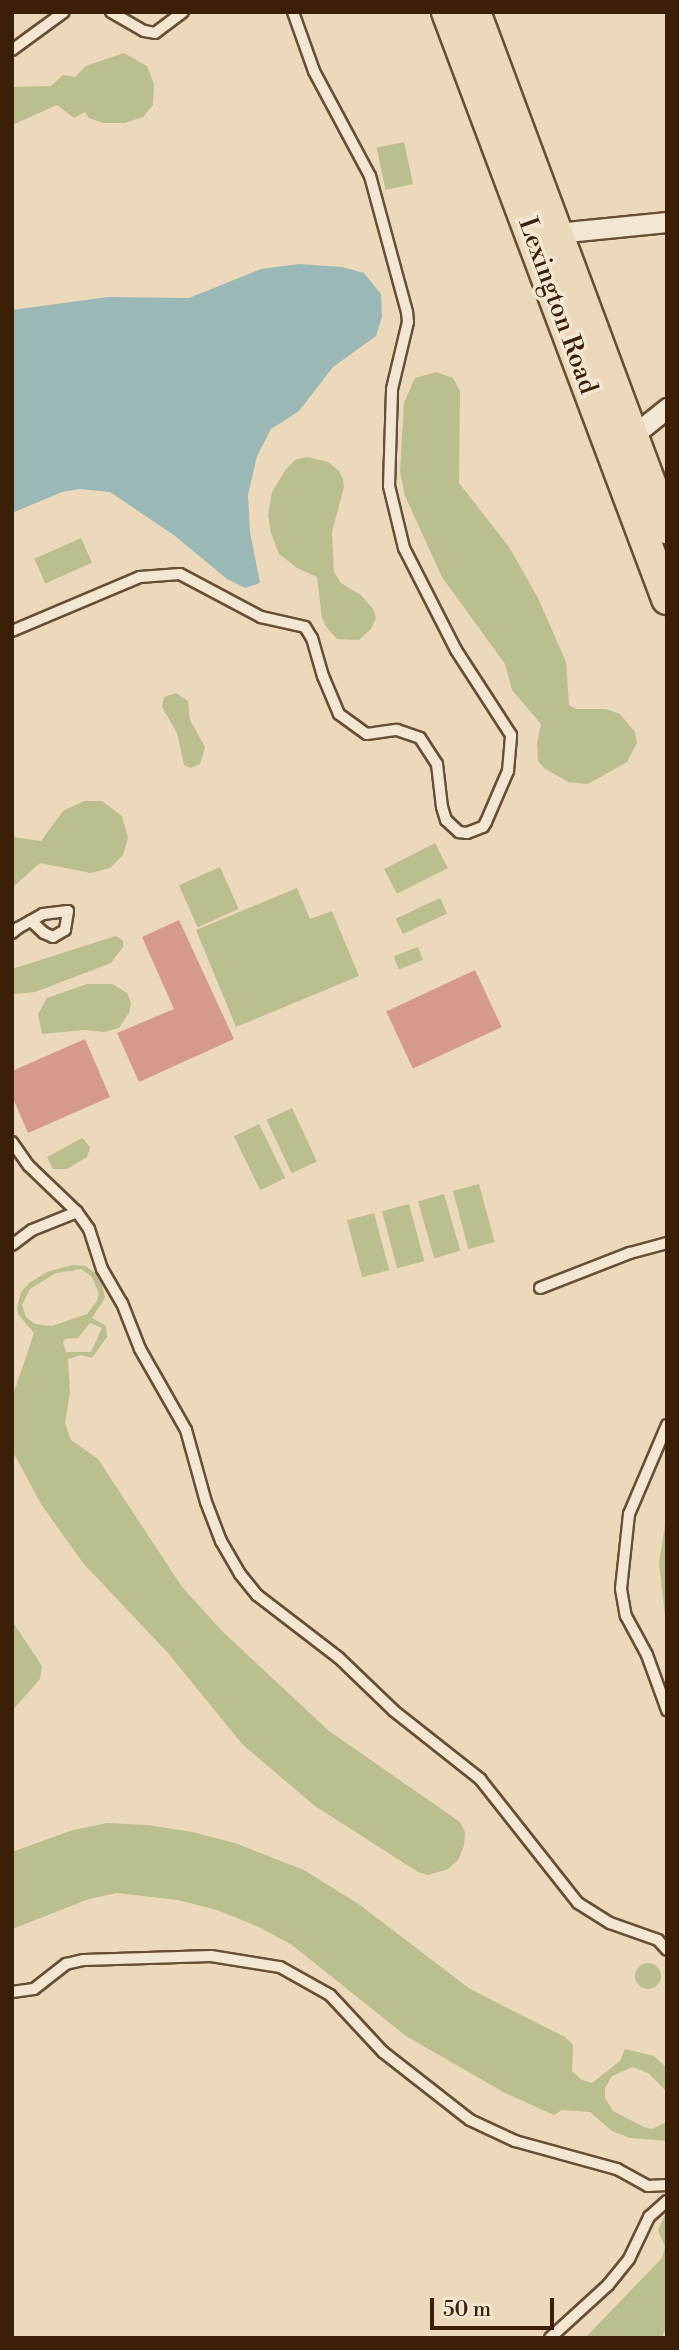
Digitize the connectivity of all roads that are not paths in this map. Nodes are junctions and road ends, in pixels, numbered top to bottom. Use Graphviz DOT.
graph roads {
  1 [pos="64,12"];
  2 [pos="111,12"];
  3 [pos="183,12"];
  4 [pos="293,12"];
  5 [pos="447,12"];
  6 [pos="475,12"];
  7 [pos="12,50"];
  8 [pos="667,222"];
  9 [pos="544,234"];
  10 [pos="667,408"];
  11 [pos="622,444"];
  12 [pos="667,528"];
  13 [pos="667,599"];
  14 [pos="12,631"];
  15 [pos="31,921"];
  16 [pos="12,933"];
  17 [pos="12,1142"];
  18 [pos="77,1212"];
  19 [pos="667,1243"];
  20 [pos="12,1245"];
  21 [pos="540,1288"];
  22 [pos="667,1425"];
  23 [pos="667,1710"];
  24 [pos="667,1950"];
  25 [pos="12,1992"];
  26 [pos="667,2185"];
  27 [pos="667,2201"];
  28 [pos="550,2338"];
  1 -- 7 [label="lane"];
  2 -- 3 [label="lane"];
  4 -- 14 [label="lane"];
  5 -- 9 [label="main road, Lexington Road"];
  6 -- 9 [label="main road, Lexington Road"];
  8 -- 9 [label="street"];
  9 -- 11 [label="main road, Lexington Road"];
  10 -- 11 [label="street"];
  11 -- 12 [label="main road, Lexington Road"];
  11 -- 13 [label="main road, Lexington Road"];
  15 -- 16 [label="lane"];
  17 -- 18 [label="lane"];
  18 -- 20 [label="lane"];
  18 -- 24 [label="lane"];
  19 -- 21 [label="lane"];
  22 -- 23 [label="lane"];
  25 -- 26 [label="lane"];
  27 -- 28 [label="lane"];
}
